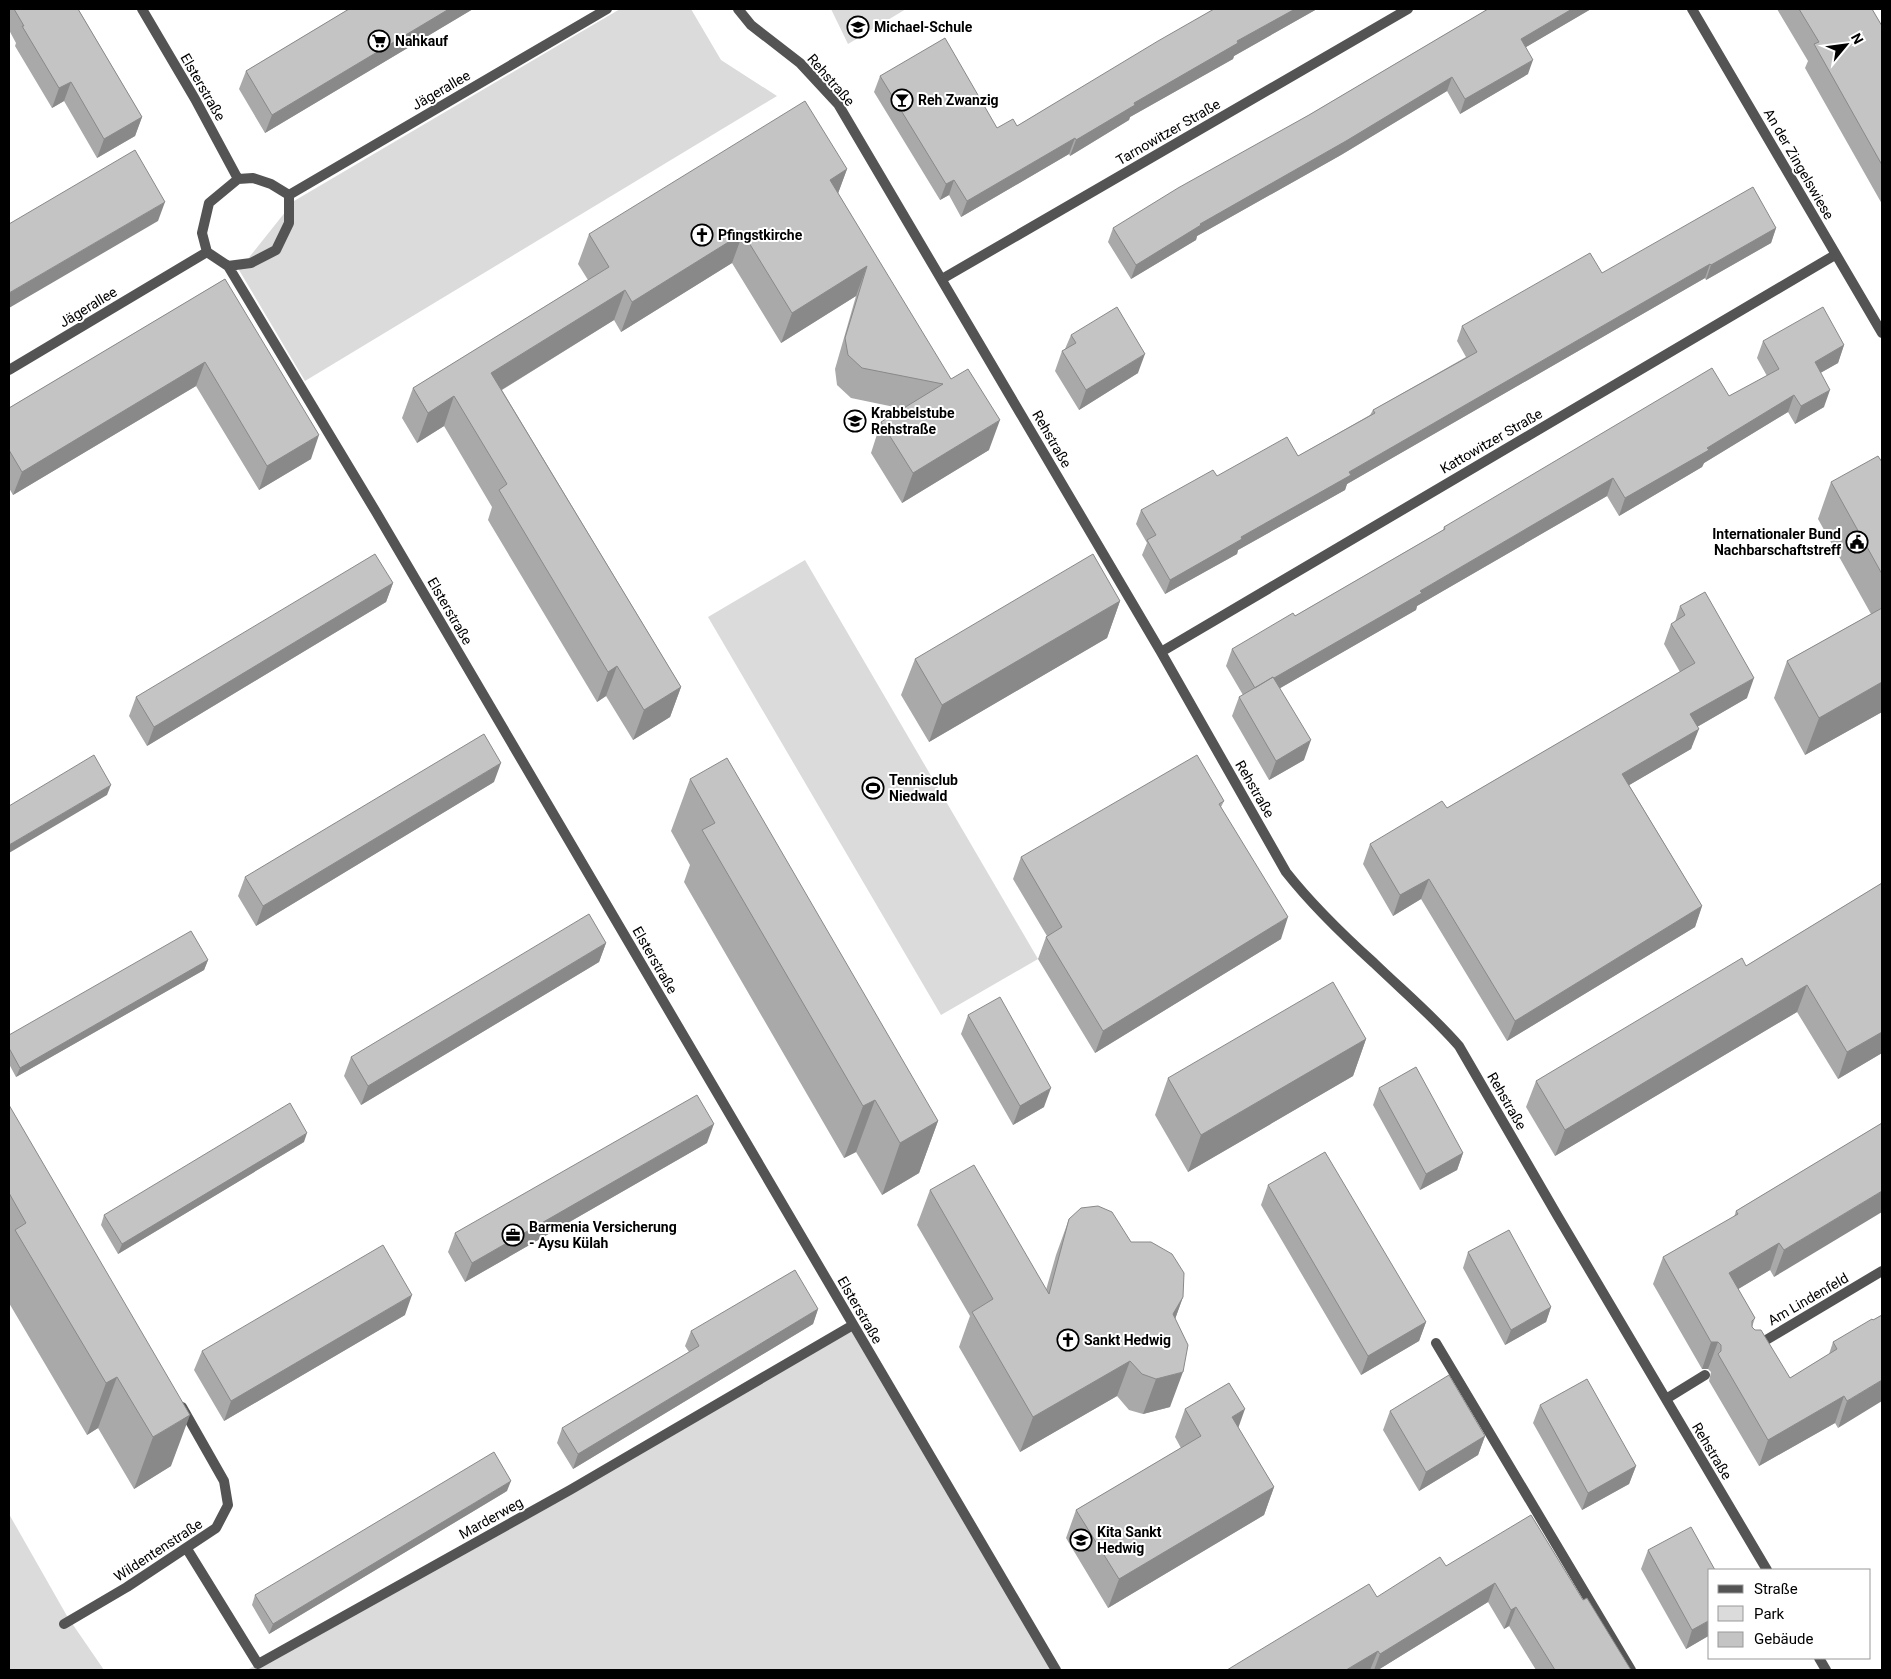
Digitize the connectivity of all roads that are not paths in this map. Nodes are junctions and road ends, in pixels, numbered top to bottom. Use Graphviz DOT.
graph roads {
  1 [pos="142,9"];
  2 [pos="607,9"];
  3 [pos="738,9"];
  4 [pos="1408,9"];
  5 [pos="1692,9"];
  6 [pos="238,179"];
  7 [pos="289,195"];
  8 [pos="207,252"];
  9 [pos="1835,255"];
  10 [pos="228,266"];
  11 [pos="942,279"];
  12 [pos="1882,333"];
  13 [pos="9,370"];
  14 [pos="1161,652"];
  15 [pos="1882,1271"];
  16 [pos="853,1325"];
  17 [pos="1436,1343"];
  18 [pos="1748,1350"];
  19 [pos="1705,1375"];
  20 [pos="176,1395"];
  21 [pos="1666,1399"];
  22 [pos="187,1549"];
  23 [pos="1766,1569"];
  24 [pos="64,1624"];
  25 [pos="1819,1659"];
  26 [pos="1056,1670"];
  27 [pos="1631,1670"];
  28 [pos="1826,1670"];
  1 -- 6 [label="street, Elsterstraße"];
  2 -- 7 [label="street, Jägerallee"];
  3 -- 11 [label="street, Rehstraße"];
  4 -- 11 [label="street, Tarnowitzer Straße"];
  5 -- 9 [label="street, An der Zingelswiese"];
  6 -- 7 [label="street"];
  6 -- 8 [label="street"];
  7 -- 10 [label="street"];
  8 -- 10 [label="street"];
  8 -- 13 [label="street, Jägerallee"];
  9 -- 12 [label="street, An der Zingelswiese"];
  9 -- 14 [label="street, Kattowitzer Straße"];
  10 -- 16 [label="street, Elsterstraße"];
  11 -- 14 [label="street, Rehstraße"];
  14 -- 21 [label="street, Rehstraße"];
  15 -- 18 [label="street, Am Lindenfeld"];
  16 -- 22 [label="street, Marderweg"];
  16 -- 26 [label="street, Elsterstraße"];
  17 -- 27 [label="street"];
  19 -- 21 [label="street"];
  20 -- 22 [label="street, Wildentenstraße"];
  21 -- 23 [label="street, Rehstraße"];
  22 -- 24 [label="street, Wildentenstraße"];
  25 -- 28 [label="street"];
}
